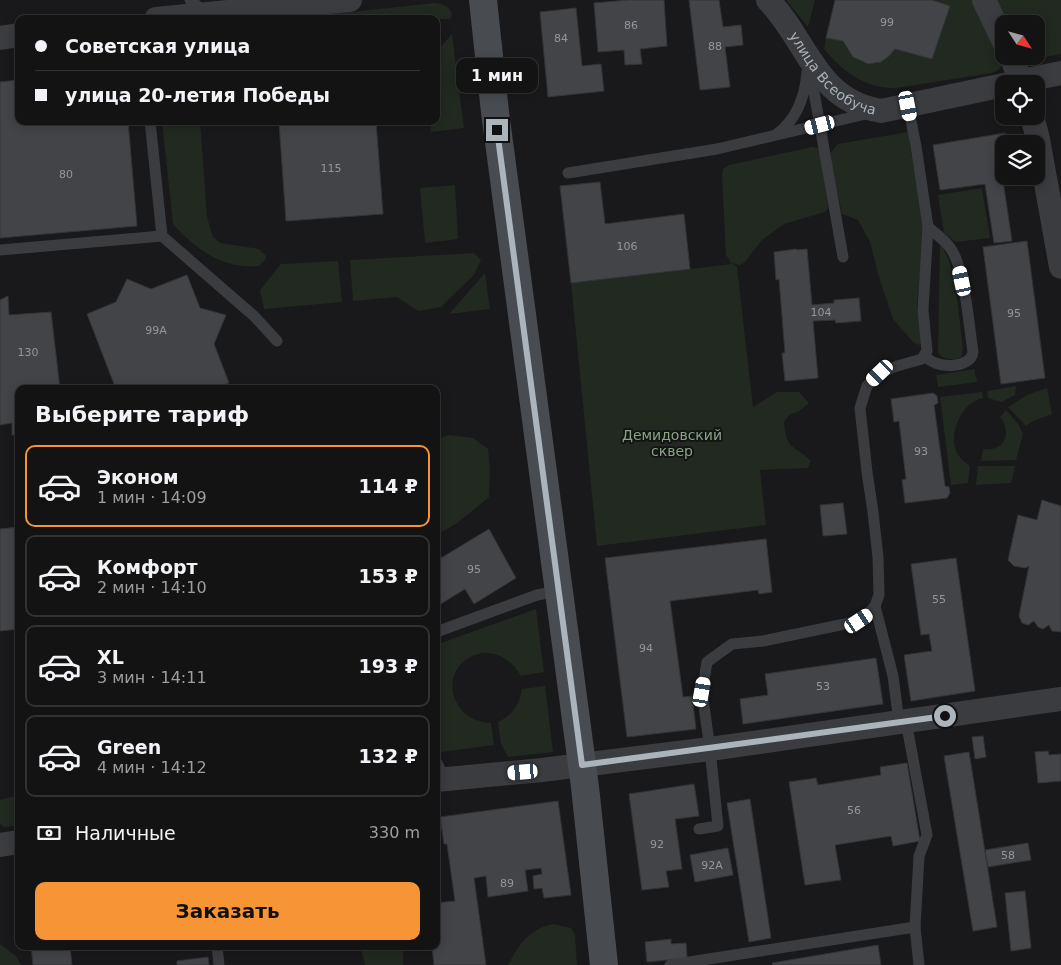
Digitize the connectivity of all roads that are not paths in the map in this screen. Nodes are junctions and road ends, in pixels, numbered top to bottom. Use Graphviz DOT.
graph roads {
  1 [pos="350,0"];
  2 [pos="483,0"];
  3 [pos="768,0"];
  4 [pos="984,0"];
  5 [pos="198,6"];
  6 [pos="169,15"];
  7 [pos="995,23"];
  8 [pos="15,36"];
  9 [pos="0,38"];
  10 [pos="808,58"];
  11 [pos="1061,73"];
  12 [pos="1045,76"];
  13 [pos="995,87"];
  14 [pos="908,106"];
  15 [pos="881,111"];
  16 [pos="150,125"];
  17 [pos="820,125"];
  18 [pos="1034,125"];
  19 [pos="775,136"];
  20 [pos="568,173"];
  21 [pos="928,227"];
  22 [pos="162,236"];
  23 [pos="0,250"];
  24 [pos="843,257"];
  25 [pos="1061,267"];
  26 [pos="277,341"];
  27 [pos="926,356"];
  28 [pos="558,591"];
  29 [pos="875,606"];
  30 [pos="440,632"];
  31 [pos="1061,699"];
  32 [pos="902,722"];
  33 [pos="710,749"];
  34 [pos="582,765"];
  35 [pos="440,773"];
  36 [pos="699,829"];
  37 [pos="15,843"];
  38 [pos="0,845"];
  39 [pos="915,927"];
  40 [pos="217,950"];
  41 [pos="219,965"];
  42 [pos="604,965"];
  43 [pos="670,965"];
  44 [pos="919,965"];
  1 -- 5 [label="street"];
  2 -- 28 [label="street"];
  3 -- 10 [label="street, улица Всеобуча"];
  4 -- 7 [label="street"];
  5 -- 6 [label="street"];
  8 -- 9 [label="street"];
  10 -- 15 [label="street, улица Всеобуча"];
  10 -- 17 [label="lane"];
  10 -- 19 [label="lane"];
  11 -- 12 [label="street, улица Всеобуча"];
  13 -- 14 [label="street, улица Всеобуча"];
  14 -- 15 [label="street, улица Всеобуча"];
  14 -- 21 [label="lane"];
  15 -- 17 [label="lane"];
  16 -- 22 [label="lane"];
  17 -- 19 [label="lane"];
  17 -- 24 [label="lane"];
  18 -- 25 [label="street"];
  19 -- 20 [label="lane"];
  21 -- 27 [label="lane"];
  21 -- 27 [label="lane"];
  22 -- 23 [label="lane"];
  22 -- 26 [label="lane"];
  27 -- 29 [label="lane"];
  28 -- 30 [label="lane"];
  28 -- 34 [label="street"];
  29 -- 32 [label="lane"];
  29 -- 33 [label="lane"];
  31 -- 32 [label="street"];
  32 -- 33 [label="street"];
  32 -- 39 [label="lane"];
  33 -- 34 [label="street"];
  33 -- 36 [label="lane"];
  34 -- 35 [label="street"];
  34 -- 42 [label="street"];
  37 -- 38 [label="street"];
  39 -- 43 [label="lane"];
  39 -- 44 [label="lane"];
  40 -- 41 [label="lane"];
}
